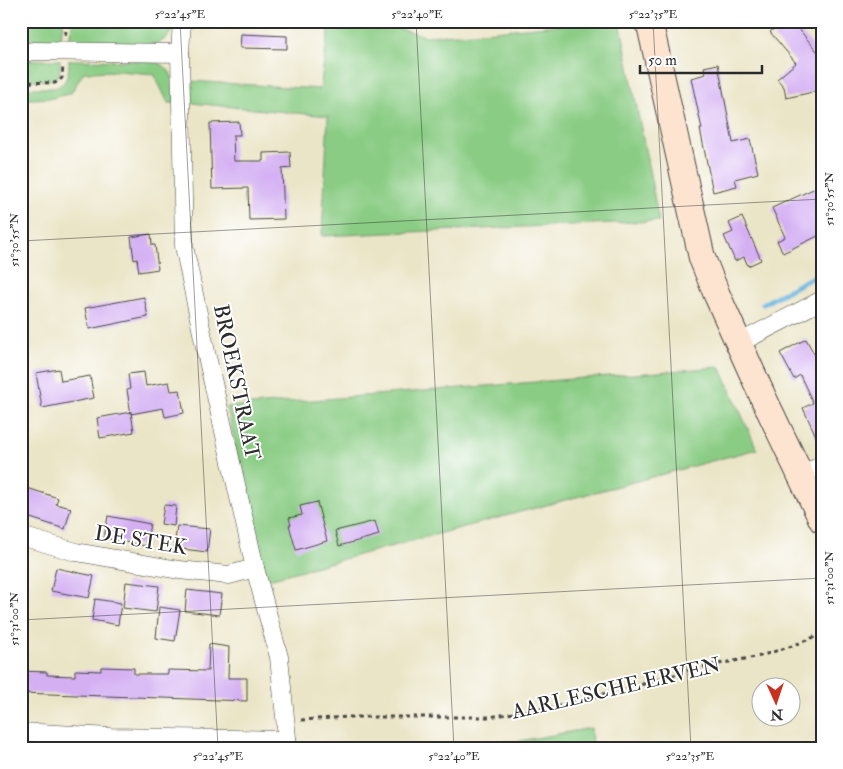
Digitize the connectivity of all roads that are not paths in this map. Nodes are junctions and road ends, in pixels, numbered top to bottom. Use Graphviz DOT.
graph roads {
  1 [pos="182,21"];
  2 [pos="646,21"];
  3 [pos="21,53"];
  4 [pos="180,53"];
  5 [pos="822,300"];
  6 [pos="739,342"];
  7 [pos="811,470"];
  8 [pos="822,520"];
  9 [pos="21,536"];
  10 [pos="255,568"];
  11 [pos="21,732"];
  12 [pos="288,744"];
  1 -- 4 [label="street, BROEKSTRAAT"];
  2 -- 6 [label="street"];
  3 -- 4 [label="street"];
  4 -- 10 [label="street, BROEKSTRAAT"];
  5 -- 6 [label="street"];
  6 -- 7 [label="street"];
  7 -- 8 [label="street"];
  9 -- 10 [label="street, DE STEK"];
  10 -- 12 [label="street, BROEKSTRAAT"];
  11 -- 12 [label="street"];
}
